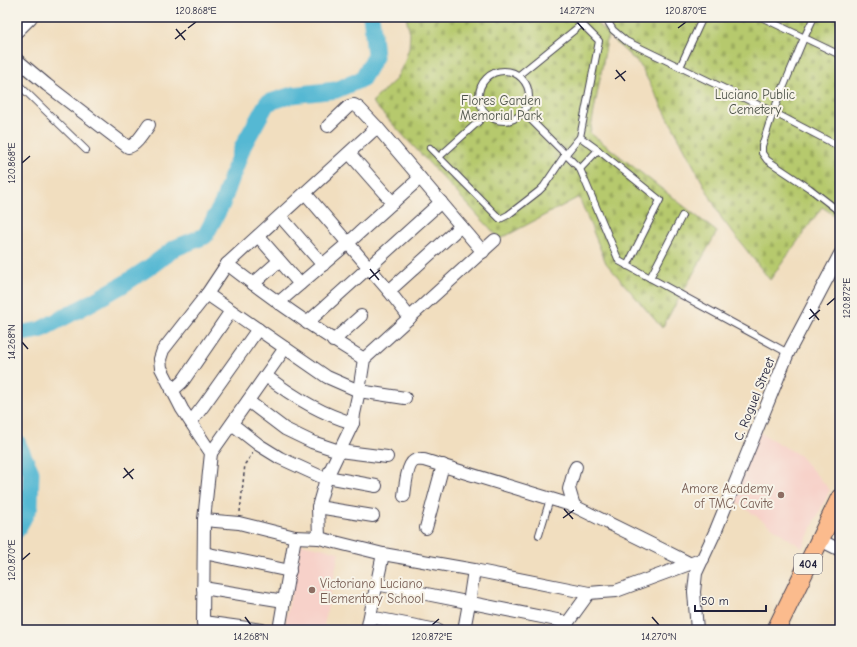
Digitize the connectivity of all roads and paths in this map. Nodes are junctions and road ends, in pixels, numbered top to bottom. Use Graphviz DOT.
graph roads {
  1 [pos="30,17"];
  2 [pos="575,17"];
  3 [pos="605,17"];
  4 [pos="703,17"];
  5 [pos="761,17"];
  6 [pos="814,17"];
  7 [pos="582,24"];
  8 [pos="17,30"];
  9 [pos="804,38"];
  10 [pos="840,55"];
  11 [pos="17,60"];
  12 [pos="680,67"];
  13 [pos="519,76"];
  14 [pos="17,83"];
  15 [pos="523,112"];
  16 [pos="773,112"];
  17 [pos="487,114"];
  18 [pos="149,125"];
  19 [pos="328,126"];
  20 [pos="377,127"];
  21 [pos="580,137"];
  22 [pos="840,147"];
  23 [pos="430,148"];
  24 [pos="86,150"];
  25 [pos="598,150"];
  26 [pos="349,153"];
  27 [pos="565,155"];
  28 [pos="439,157"];
  29 [pos="580,170"];
  30 [pos="420,178"];
  31 [pos="305,193"];
  32 [pos="441,202"];
  33 [pos="393,203"];
  34 [pos="840,212"];
  35 [pos="280,216"];
  36 [pos="682,216"];
  37 [pos="461,226"];
  38 [pos="258,236"];
  39 [pos="495,240"];
  40 [pos="348,243"];
  41 [pos="482,252"];
  42 [pos="840,254"];
  43 [pos="279,261"];
  44 [pos="227,264"];
  45 [pos="323,265"];
  46 [pos="627,266"];
  47 [pos="368,267"];
  48 [pos="650,278"];
  49 [pos="252,284"];
  50 [pos="300,284"];
  51 [pos="389,291"];
  52 [pos="207,294"];
  53 [pos="278,303"];
  54 [pos="231,310"];
  55 [pos="361,316"];
  56 [pos="410,318"];
  57 [pos="307,323"];
  58 [pos="258,329"];
  59 [pos="333,341"];
  60 [pos="285,348"];
  61 [pos="788,353"];
  62 [pos="364,360"];
  63 [pos="266,376"];
  64 [pos="172,391"];
  65 [pos="359,391"];
  66 [pos="404,398"];
  67 [pos="248,402"];
  68 [pos="191,422"];
  69 [pos="353,423"];
  70 [pos="232,424"];
  71 [pos="259,445"];
  72 [pos="339,450"];
  73 [pos="211,453"];
  74 [pos="387,457"];
  75 [pos="443,465"];
  76 [pos="576,467"];
  77 [pos="327,478"];
  78 [pos="376,486"];
  79 [pos="404,496"];
  80 [pos="840,498"];
  81 [pos="550,499"];
  82 [pos="574,506"];
  83 [pos="318,507"];
  84 [pos="373,516"];
  85 [pos="204,520"];
  86 [pos="239,524"];
  87 [pos="426,528"];
  88 [pos="539,535"];
  89 [pos="295,537"];
  90 [pos="319,538"];
  91 [pos="820,540"];
  92 [pos="840,550"];
  93 [pos="204,553"];
  94 [pos="383,554"];
  95 [pos="703,559"];
  96 [pos="691,564"];
  97 [pos="290,570"];
  98 [pos="474,570"];
  99 [pos="376,584"];
  100 [pos="203,588"];
  101 [pos="589,592"];
  102 [pos="284,601"];
  103 [pos="469,603"];
  104 [pos="370,617"];
  105 [pos="203,626"];
  106 [pos="565,627"];
  107 [pos="249,629"];
  108 [pos="262,630"];
  109 [pos="280,630"];
  110 [pos="367,630"];
  111 [pos="437,630"];
  112 [pos="464,630"];
  113 [pos="698,630"];
  114 [pos="776,630"];
  1 -- 8 [label="street"];
  2 -- 7 [label="lane"];
  3 -- 12 [label="lane"];
  4 -- 12 [label="lane"];
  5 -- 9 [label="lane"];
  6 -- 9 [label="lane"];
  7 -- 13 [label="lane"];
  7 -- 21 [label="lane"];
  9 -- 10 [label="lane"];
  9 -- 16 [label="lane"];
  11 -- 18 [label="street"];
  12 -- 16 [label="lane"];
  13 -- 15 [label="lane"];
  13 -- 17 [label="lane"];
  14 -- 24 [label="lane"];
  15 -- 17 [label="lane"];
  15 -- 27 [label="lane"];
  16 -- 22 [label="lane"];
  16 -- 34 [label="lane"];
  17 -- 28 [label="lane"];
  19 -- 20 [label="street"];
  20 -- 26 [label="street"];
  20 -- 30 [label="street"];
  21 -- 25 [label="lane"];
  21 -- 27 [label="lane"];
  23 -- 28 [label="lane"];
  25 -- 29 [label="lane"];
  25 -- 46 [label="lane"];
  26 -- 31 [label="street"];
  26 -- 33 [label="street"];
  27 -- 28 [label="lane"];
  27 -- 29 [label="lane"];
  29 -- 46 [label="lane"];
  30 -- 32 [label="street"];
  30 -- 33 [label="street"];
  31 -- 35 [label="street"];
  31 -- 40 [label="street"];
  32 -- 37 [label="street"];
  32 -- 47 [label="street"];
  33 -- 40 [label="street"];
  35 -- 38 [label="street"];
  35 -- 45 [label="street"];
  36 -- 48 [label="lane"];
  37 -- 41 [label="street"];
  37 -- 51 [label="street"];
  38 -- 43 [label="street"];
  38 -- 44 [label="street"];
  39 -- 41 [label="street"];
  40 -- 45 [label="street"];
  40 -- 47 [label="street"];
  41 -- 56 [label="street"];
  42 -- 61 [label="street, C. Roguel Street"];
  43 -- 49 [label="street"];
  43 -- 50 [label="street"];
  44 -- 49 [label="street"];
  44 -- 52 [label="street"];
  45 -- 50 [label="street"];
  46 -- 48 [label="lane"];
  47 -- 51 [label="street"];
  47 -- 57 [label="street"];
  48 -- 61 [label="lane"];
  49 -- 53 [label="street"];
  50 -- 53 [label="street"];
  51 -- 56 [label="street"];
  52 -- 54 [label="street"];
  52 -- 64 [label="street"];
  53 -- 57 [label="street"];
  54 -- 58 [label="street"];
  54 -- 64 [label="street"];
  55 -- 59 [label="street"];
  56 -- 62 [label="street"];
  57 -- 59 [label="street"];
  58 -- 60 [label="street"];
  58 -- 68 [label="street"];
  59 -- 62 [label="street"];
  60 -- 63 [label="street"];
  60 -- 65 [label="street"];
  61 -- 95 [label="street, C. Roguel Street"];
  62 -- 65 [label="street"];
  63 -- 67 [label="street"];
  63 -- 69 [label="street"];
  64 -- 68 [label="street"];
  65 -- 66 [label="street"];
  65 -- 69 [label="street"];
  67 -- 70 [label="street"];
  67 -- 72 [label="street"];
  68 -- 73 [label="street"];
  69 -- 72 [label="street"];
  70 -- 71 [label="street"];
  70 -- 73 [label="street"];
  71 -- 77 [label="street"];
  71 -- 86 [label="path"];
  72 -- 74 [label="street"];
  72 -- 77 [label="street"];
  73 -- 85 [label="street"];
  75 -- 79 [label="street"];
  75 -- 81 [label="street"];
  75 -- 87 [label="street"];
  76 -- 82 [label="street"];
  77 -- 78 [label="street"];
  77 -- 83 [label="street"];
  80 -- 91 [label="main road, 404"];
  81 -- 82 [label="street"];
  81 -- 88 [label="lane"];
  82 -- 96 [label="street"];
  83 -- 84 [label="street"];
  83 -- 90 [label="street"];
  85 -- 86 [label="street"];
  85 -- 93 [label="street"];
  86 -- 89 [label="street"];
  89 -- 90 [label="street"];
  89 -- 97 [label="street"];
  90 -- 94 [label="street"];
  91 -- 92 [label="street"];
  91 -- 114 [label="main road, 404"];
  93 -- 97 [label="street"];
  93 -- 100 [label="street"];
  94 -- 98 [label="street"];
  94 -- 99 [label="street"];
  95 -- 96 [label="street"];
  95 -- 113 [label="street, C. Roguel Street"];
  96 -- 101 [label="street"];
  97 -- 102 [label="street"];
  98 -- 101 [label="street"];
  98 -- 103 [label="street"];
  99 -- 103 [label="street"];
  99 -- 104 [label="street"];
  100 -- 102 [label="street"];
  100 -- 105 [label="street"];
  101 -- 106 [label="street"];
  102 -- 109 [label="street"];
  103 -- 106 [label="street"];
  103 -- 112 [label="street"];
  104 -- 110 [label="street"];
  104 -- 111 [label="street"];
  105 -- 107 [label="street"];
  107 -- 108 [label="street"];
}
